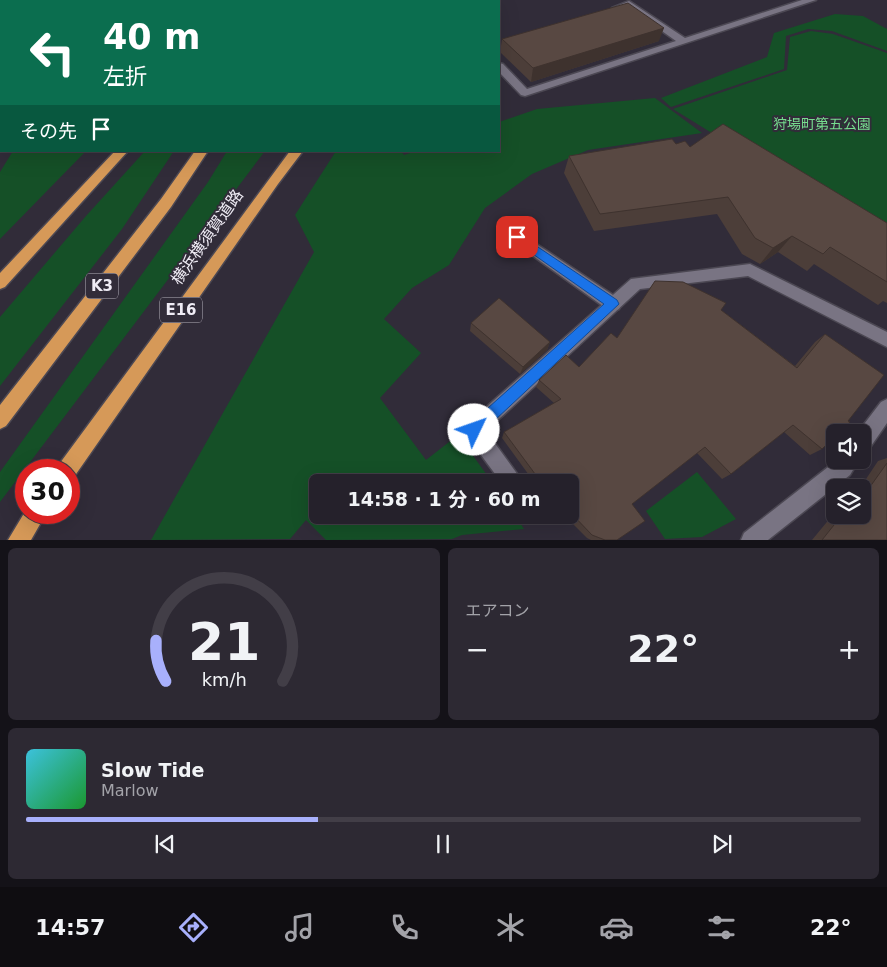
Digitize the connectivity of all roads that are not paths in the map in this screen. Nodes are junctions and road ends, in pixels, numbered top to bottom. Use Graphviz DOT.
graph roads {
  1 [pos="810,0"];
  2 [pos="611,10"];
  3 [pos="683,41"];
  4 [pos="500,67"];
  5 [pos="121,152"];
  6 [pos="201,152"];
  7 [pos="296,152"];
  8 [pos="517,237"];
  9 [pos="0,283"];
  10 [pos="613,304"];
  11 [pos="887,340"];
  12 [pos="887,408"];
  13 [pos="0,420"];
  14 [pos="871,430"];
  15 [pos="75,459"];
  16 [pos="842,469"];
  17 [pos="507,474"];
  18 [pos="29,524"];
  19 [pos="18,540"];
  20 [pos="751,540"];
  1 -- 3 [label="street"];
  2 -- 3 [label="street"];
  3 -- 4 [label="street"];
  5 -- 9 [label="highway"];
  6 -- 13 [label="highway, K3"];
  7 -- 15 [label="highway, 横浜横須賀道路 / E16"];
  8 -- 10 [label="street"];
  10 -- 11 [label="street"];
  10 -- 17 [label="street"];
  12 -- 14 [label="street"];
  16 -- 20 [label="street"];
  18 -- 19 [label="highway"];
}
